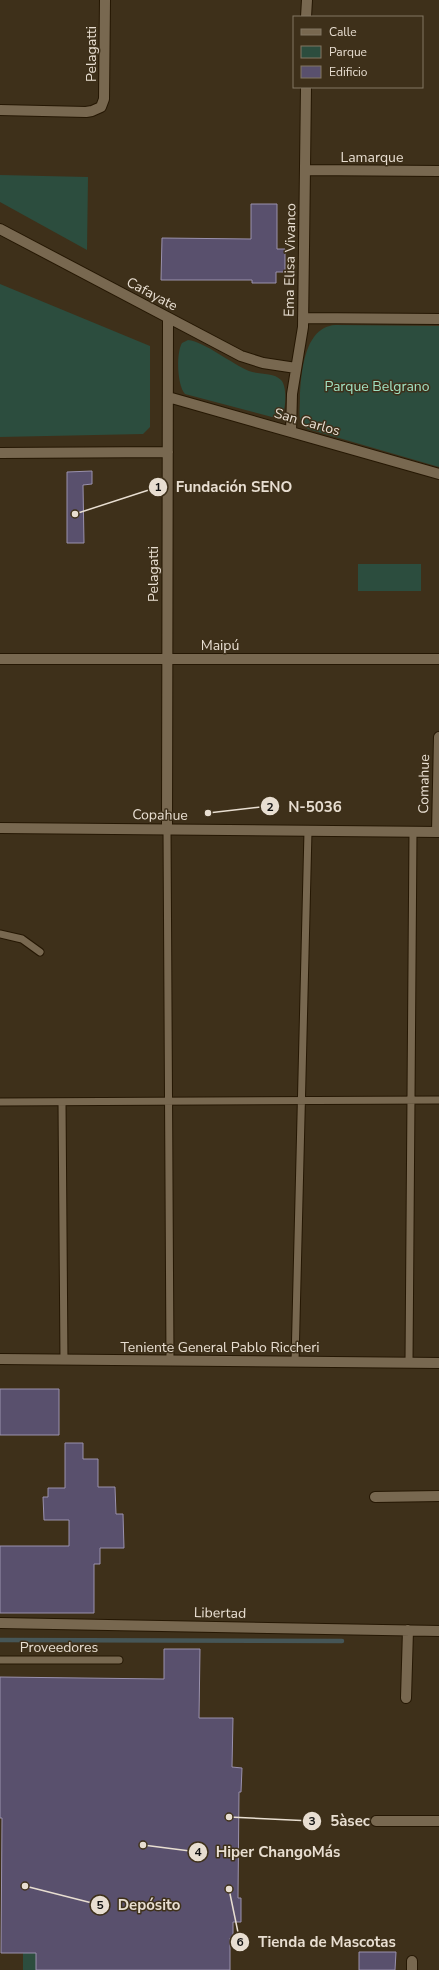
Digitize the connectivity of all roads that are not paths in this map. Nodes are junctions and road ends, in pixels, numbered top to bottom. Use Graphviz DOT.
graph roads {
  1 [pos="105,0"];
  2 [pos="307,0"];
  3 [pos="306,16"];
  4 [pos="306,88"];
  5 [pos="0,110"];
  6 [pos="305,170"];
  7 [pos="439,171"];
  8 [pos="0,229"];
  9 [pos="168,318"];
  10 [pos="303,318"];
  11 [pos="439,319"];
  12 [pos="296,368"];
  13 [pos="168,397"];
  14 [pos="291,432"];
  15 [pos="168,452"];
  16 [pos="0,453"];
  17 [pos="439,474"];
  18 [pos="0,659"];
  19 [pos="167,659"];
  20 [pos="439,659"];
  21 [pos="439,736"];
  22 [pos="0,828"];
  23 [pos="167,829"];
  24 [pos="308,831"];
  25 [pos="413,832"];
  26 [pos="438,832"];
  27 [pos="0,934"];
  28 [pos="40,952"];
  29 [pos="411,1100"];
  30 [pos="439,1100"];
  31 [pos="302,1101"];
  32 [pos="0,1102"];
  33 [pos="62,1102"];
  34 [pos="169,1102"];
  35 [pos="0,1359"];
  36 [pos="64,1360"];
  37 [pos="170,1361"];
  38 [pos="295,1362"];
  39 [pos="409,1362"];
  40 [pos="439,1363"];
  41 [pos="439,1496"];
  42 [pos="375,1497"];
  43 [pos="0,1623"];
  44 [pos="408,1630"];
  45 [pos="439,1631"];
  46 [pos="0,1660"];
  47 [pos="119,1660"];
  48 [pos="406,1698"];
  49 [pos="376,1821"];
  50 [pos="439,1822"];
  1 -- 5 [label="street, Pelagatti"];
  2 -- 3 [label="street"];
  4 -- 6 [label="street, Ema Elisa Vivanco"];
  6 -- 7 [label="street, Lamarque"];
  6 -- 10 [label="street, Ema Elisa Vivanco"];
  8 -- 9 [label="street, Cafayate"];
  9 -- 12 [label="street, Cafayate"];
  9 -- 13 [label="street, Pelagatti"];
  10 -- 11 [label="street"];
  10 -- 12 [label="street, Ema Elisa Vivanco"];
  12 -- 14 [label="street, Ema Elisa Vivanco"];
  13 -- 14 [label="street, San Carlos"];
  13 -- 15 [label="street, Pelagatti"];
  14 -- 17 [label="street, San Carlos"];
  15 -- 16 [label="street"];
  15 -- 19 [label="street, Pelagatti"];
  18 -- 19 [label="street, Maipú"];
  19 -- 20 [label="street, Maipú"];
  19 -- 23 [label="street, Pelagatti"];
  21 -- 26 [label="street, Comahue"];
  22 -- 23 [label="street, Copahue"];
  23 -- 24 [label="street, Copahue"];
  23 -- 34 [label="lane"];
  24 -- 25 [label="street, Copahue"];
  24 -- 31 [label="lane"];
  25 -- 26 [label="street, Copahue"];
  25 -- 29 [label="lane"];
  27 -- 28 [label="lane"];
  29 -- 30 [label="lane"];
  29 -- 31 [label="lane"];
  29 -- 39 [label="lane"];
  31 -- 34 [label="lane"];
  31 -- 38 [label="lane"];
  32 -- 33 [label="lane"];
  33 -- 34 [label="lane"];
  33 -- 36 [label="lane"];
  34 -- 37 [label="lane"];
  35 -- 36 [label="street, Teniente General Pablo Riccheri"];
  36 -- 37 [label="street, Teniente General Pablo Riccheri"];
  37 -- 38 [label="street, Teniente General Pablo Riccheri"];
  38 -- 39 [label="street, Teniente General Pablo Riccheri"];
  39 -- 40 [label="street, Teniente General Pablo Riccheri"];
  41 -- 42 [label="street"];
  43 -- 44 [label="street, Libertad"];
  44 -- 45 [label="street, Libertad"];
  44 -- 48 [label="street"];
  46 -- 47 [label="lane, Proveedores"];
  49 -- 50 [label="street"];
}
